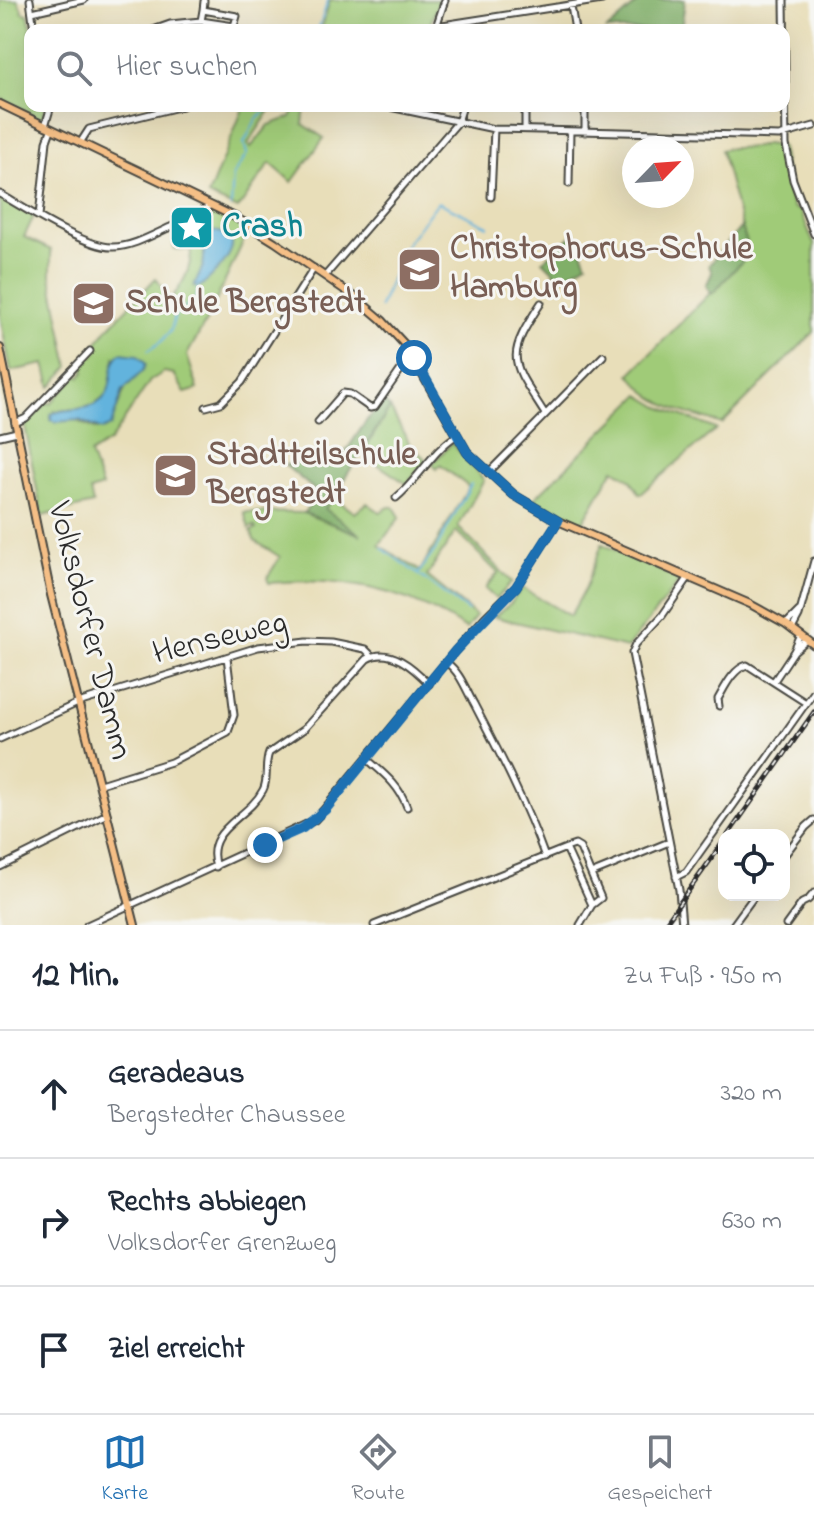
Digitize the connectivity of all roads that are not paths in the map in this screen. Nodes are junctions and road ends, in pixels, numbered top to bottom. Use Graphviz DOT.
graph roads {
  1 [pos="30,0"];
  2 [pos="84,0"];
  3 [pos="445,0"];
  4 [pos="602,0"];
  5 [pos="784,0"];
  6 [pos="204,1"];
  7 [pos="571,6"];
  8 [pos="203,10"];
  9 [pos="32,12"];
  10 [pos="201,21"];
  11 [pos="33,24"];
  12 [pos="170,24"];
  13 [pos="221,24"];
  14 [pos="235,24"];
  15 [pos="437,24"];
  16 [pos="461,24"];
  17 [pos="574,24"];
  18 [pos="784,24"];
  19 [pos="0,104"];
  20 [pos="50,112"];
  21 [pos="158,112"];
  22 [pos="416,112"];
  23 [pos="461,112"];
  24 [pos="525,112"];
  25 [pos="585,112"];
  26 [pos="786,112"];
  27 [pos="458,122"];
  28 [pos="814,126"];
  29 [pos="48,128"];
  30 [pos="494,129"];
  31 [pos="525,129"];
  32 [pos="570,131"];
  33 [pos="585,132"];
  34 [pos="786,136"];
  35 [pos="80,144"];
  36 [pos="569,184"];
  37 [pos="0,194"];
  38 [pos="491,197"];
  39 [pos="210,205"];
  40 [pos="39,216"];
  41 [pos="814,234"];
  42 [pos="314,268"];
  43 [pos="325,276"];
  44 [pos="541,303"];
  45 [pos="0,348"];
  46 [pos="90,351"];
  47 [pos="412,354"];
  48 [pos="603,356"];
  49 [pos="206,407"];
  50 [pos="545,414"];
  51 [pos="318,422"];
  52 [pos="15,423"];
  53 [pos="17,432"];
  54 [pos="0,436"];
  55 [pos="456,436"];
  56 [pos="487,474"];
  57 [pos="396,498"];
  58 [pos="558,521"];
  59 [pos="814,561"];
  60 [pos="690,576"];
  61 [pos="789,626"];
  62 [pos="804,638"];
  63 [pos="814,645"];
  64 [pos="372,656"];
  65 [pos="227,657"];
  66 [pos="447,663"];
  67 [pos="774,681"];
  68 [pos="429,684"];
  69 [pos="814,692"];
  70 [pos="78,703"];
  71 [pos="806,703"];
  72 [pos="719,706"];
  73 [pos="0,739"];
  74 [pos="367,759"];
  75 [pos="100,784"];
  76 [pos="407,807"];
  77 [pos="107,814"];
  78 [pos="814,820"];
  79 [pos="669,842"];
  80 [pos="566,848"];
  81 [pos="790,848"];
  82 [pos="545,857"];
  83 [pos="0,867"];
  84 [pos="216,867"];
  85 [pos="591,874"];
  86 [pos="676,877"];
  87 [pos="814,893"];
  88 [pos="751,901"];
  89 [pos="131,905"];
  90 [pos="592,905"];
  91 [pos="385,923"];
  92 [pos="87,925"];
  93 [pos="135,925"];
  94 [pos="374,925"];
  95 [pos="580,925"];
  96 [pos="682,925"];
  97 [pos="733,925"];
  98 [pos="786,925"];
  1 -- 9 [label="street"];
  2 -- 9 [label="street"];
  3 -- 15 [label="street"];
  4 -- 7 [label="street"];
  5 -- 18 [label="street"];
  6 -- 8 [label="street"];
  7 -- 16 [label="street"];
  7 -- 17 [label="street"];
  8 -- 10 [label="street"];
  8 -- 14 [label="street"];
  9 -- 11 [label="street"];
  10 -- 12 [label="street"];
  10 -- 13 [label="street"];
  19 -- 29 [label="main road"];
  20 -- 29 [label="street"];
  21 -- 35 [label="street"];
  22 -- 27 [label="street"];
  23 -- 27 [label="street"];
  24 -- 31 [label="street"];
  25 -- 33 [label="street"];
  26 -- 34 [label="street"];
  27 -- 30 [label="street"];
  27 -- 43 [label="street"];
  28 -- 34 [label="street"];
  29 -- 35 [label="main road"];
  29 -- 40 [label="street"];
  30 -- 31 [label="street"];
  30 -- 38 [label="street"];
  31 -- 32 [label="street"];
  32 -- 33 [label="street"];
  32 -- 36 [label="street"];
  33 -- 34 [label="street"];
  34 -- 41 [label="street"];
  35 -- 39 [label="main road"];
  37 -- 40 [label="street"];
  39 -- 40 [label="street"];
  39 -- 42 [label="main road"];
  42 -- 43 [label="main road"];
  42 -- 49 [label="street"];
  43 -- 47 [label="main road"];
  44 -- 50 [label="street"];
  45 -- 52 [label="main road, Volksdorfer Damm"];
  46 -- 52 [label="street"];
  47 -- 51 [label="street"];
  47 -- 55 [label="main road"];
  48 -- 50 [label="street"];
  50 -- 56 [label="street"];
  52 -- 53 [label="main road, Volksdorfer Damm"];
  53 -- 54 [label="street"];
  53 -- 70 [label="main road, Volksdorfer Damm"];
  55 -- 56 [label="main road"];
  55 -- 57 [label="street"];
  56 -- 58 [label="main road"];
  58 -- 60 [label="main road"];
  58 -- 66 [label="street"];
  59 -- 61 [label="street"];
  60 -- 61 [label="main road"];
  60 -- 79 [label="street"];
  61 -- 62 [label="main road"];
  62 -- 63 [label="main road"];
  62 -- 67 [label="street"];
  64 -- 65 [label="street, Henseweg"];
  64 -- 68 [label="street, Henseweg"];
  64 -- 84 [label="street"];
  65 -- 70 [label="street, Henseweg"];
  65 -- 75 [label="street"];
  66 -- 68 [label="street"];
  66 -- 82 [label="street"];
  67 -- 71 [label="street"];
  67 -- 72 [label="street"];
  68 -- 74 [label="street"];
  69 -- 71 [label="street"];
  70 -- 73 [label="street, Henseweg"];
  70 -- 75 [label="main road, Volksdorfer Damm"];
  71 -- 86 [label="street"];
  74 -- 76 [label="street"];
  74 -- 84 [label="street"];
  75 -- 77 [label="main road, Volksdorfer Damm"];
  77 -- 83 [label="street"];
  77 -- 89 [label="main road, Volksdorfer Damm"];
  78 -- 81 [label="street"];
  79 -- 85 [label="street"];
  79 -- 86 [label="street"];
  80 -- 82 [label="street"];
  80 -- 85 [label="street"];
  80 -- 90 [label="street"];
  82 -- 91 [label="street"];
  84 -- 89 [label="street"];
  85 -- 90 [label="street"];
  86 -- 96 [label="street"];
  87 -- 98 [label="street"];
  88 -- 97 [label="street"];
  89 -- 92 [label="street"];
  89 -- 93 [label="main road, Volksdorfer Damm"];
  90 -- 95 [label="street"];
  91 -- 94 [label="street"];
}
